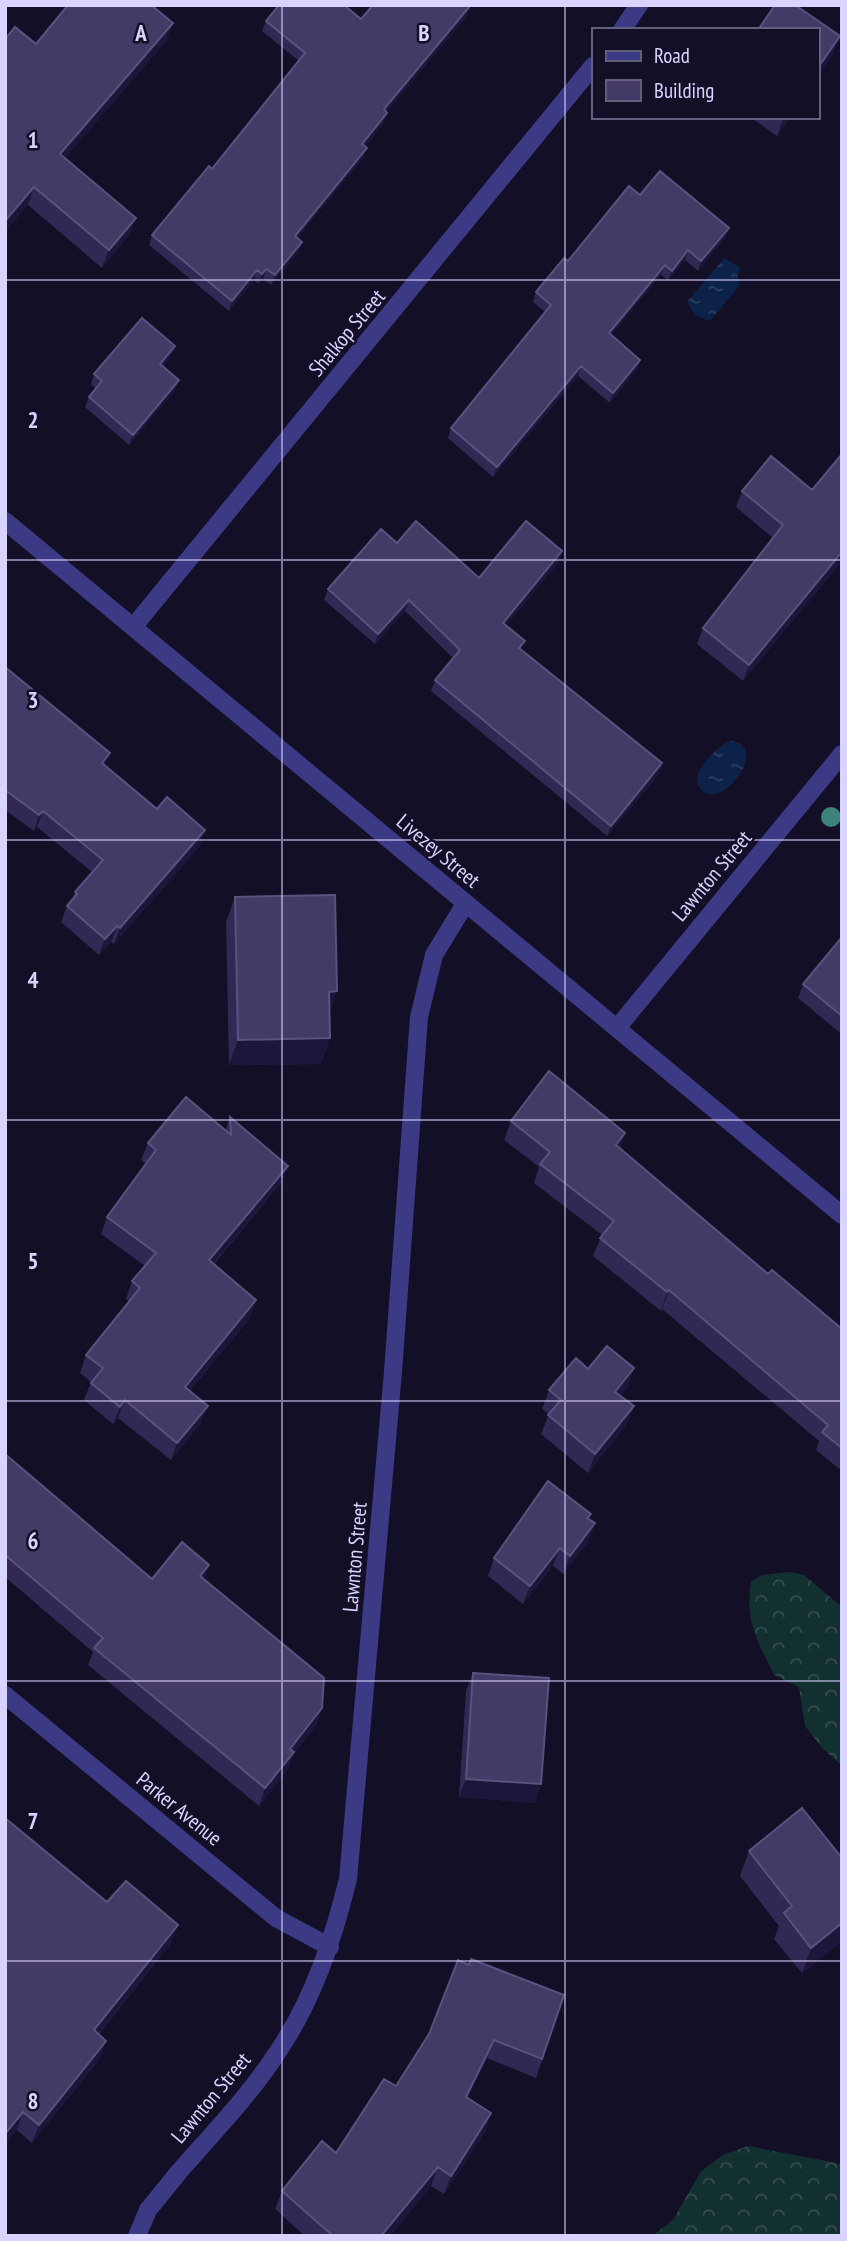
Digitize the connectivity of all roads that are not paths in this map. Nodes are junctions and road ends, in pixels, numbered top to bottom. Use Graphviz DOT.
graph roads {
  1 [pos="639,5"];
  2 [pos="623,28"];
  3 [pos="592,67"];
  4 [pos="5,521"];
  5 [pos="134,626"];
  6 [pos="842,754"];
  7 [pos="465,904"];
  8 [pos="617,1028"];
  9 [pos="842,1215"];
  10 [pos="5,1695"];
  11 [pos="330,1947"];
  12 [pos="137,2236"];
  1 -- 2 [label="street"];
  3 -- 5 [label="street, Shalkop Street"];
  4 -- 5 [label="street, Livezey Street"];
  5 -- 7 [label="street, Livezey Street"];
  6 -- 8 [label="street, Lawnton Street"];
  7 -- 8 [label="street, Livezey Street"];
  7 -- 11 [label="street, Lawnton Street"];
  8 -- 9 [label="street, Livezey Street"];
  10 -- 11 [label="street, Parker Avenue"];
  11 -- 12 [label="street, Lawnton Street"];
}
